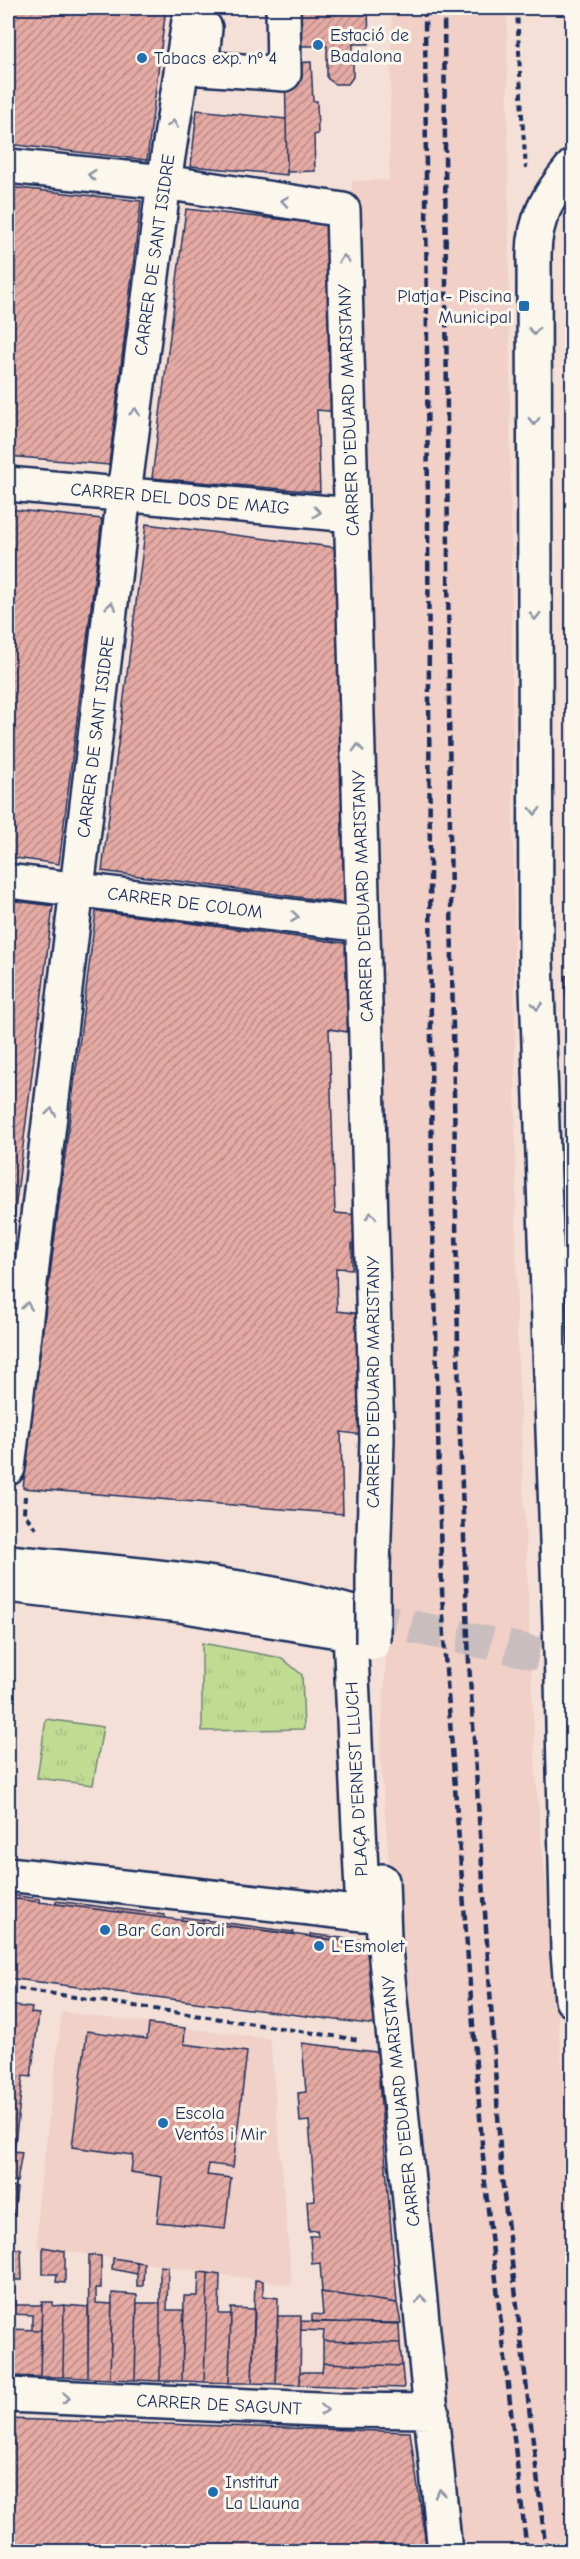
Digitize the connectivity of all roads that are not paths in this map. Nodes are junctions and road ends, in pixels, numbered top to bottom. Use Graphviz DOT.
graph roads {
  1 [pos="191,8"];
  2 [pos="207,8"];
  3 [pos="283,8"];
  4 [pos="8,166"];
  5 [pos="573,167"];
  6 [pos="164,182"];
  7 [pos="8,484"];
  8 [pos="124,494"];
  9 [pos="352,515"];
  10 [pos="8,881"];
  11 [pos="78,890"];
  12 [pos="363,925"];
  13 [pos="8,1468"];
  14 [pos="8,1562"];
  15 [pos="8,1585"];
  16 [pos="368,1630"];
  17 [pos="8,1874"];
  18 [pos="571,1952"];
  19 [pos="573,2000"];
  20 [pos="8,2395"];
  21 [pos="432,2411"];
  22 [pos="445,2552"];
  6 -- 1 [label="street, CARRER DE SANT ISIDRE, one-way"];
  2 -- 3 [label="street"];
  6 -- 4 [label="street, one-way"];
  5 -- 18 [label="street, one-way"];
  8 -- 6 [label="street, CARRER DE SANT ISIDRE, one-way"];
  9 -- 6 [label="street, CARRER D'EDUARD MARISTANY, one-way"];
  7 -- 8 [label="street, CARRER DEL DOS DE MAIG"];
  8 -- 9 [label="street, CARRER DEL DOS DE MAIG, one-way"];
  11 -- 8 [label="street, CARRER DE SANT ISIDRE, one-way"];
  12 -- 9 [label="street, CARRER D'EDUARD MARISTANY, one-way"];
  10 -- 11 [label="street, CARRER DE COLOM"];
  11 -- 12 [label="street, CARRER DE COLOM, one-way"];
  13 -- 11 [label="street, CARRER DE SANT ISIDRE, one-way"];
  16 -- 12 [label="street, CARRER D'EDUARD MARISTANY, one-way, bridge"];
  14 -- 16 [label="street"];
  15 -- 17 [label="street, PLAÇA D'ERNEST LLUCH"];
  21 -- 16 [label="street, CARRER D'EDUARD MARISTANY, one-way"];
  18 -- 19 [label="street"];
  20 -- 21 [label="street, CARRER DE SAGUNT, one-way"];
  22 -- 21 [label="street, CARRER D'EDUARD MARISTANY, one-way"];
}
